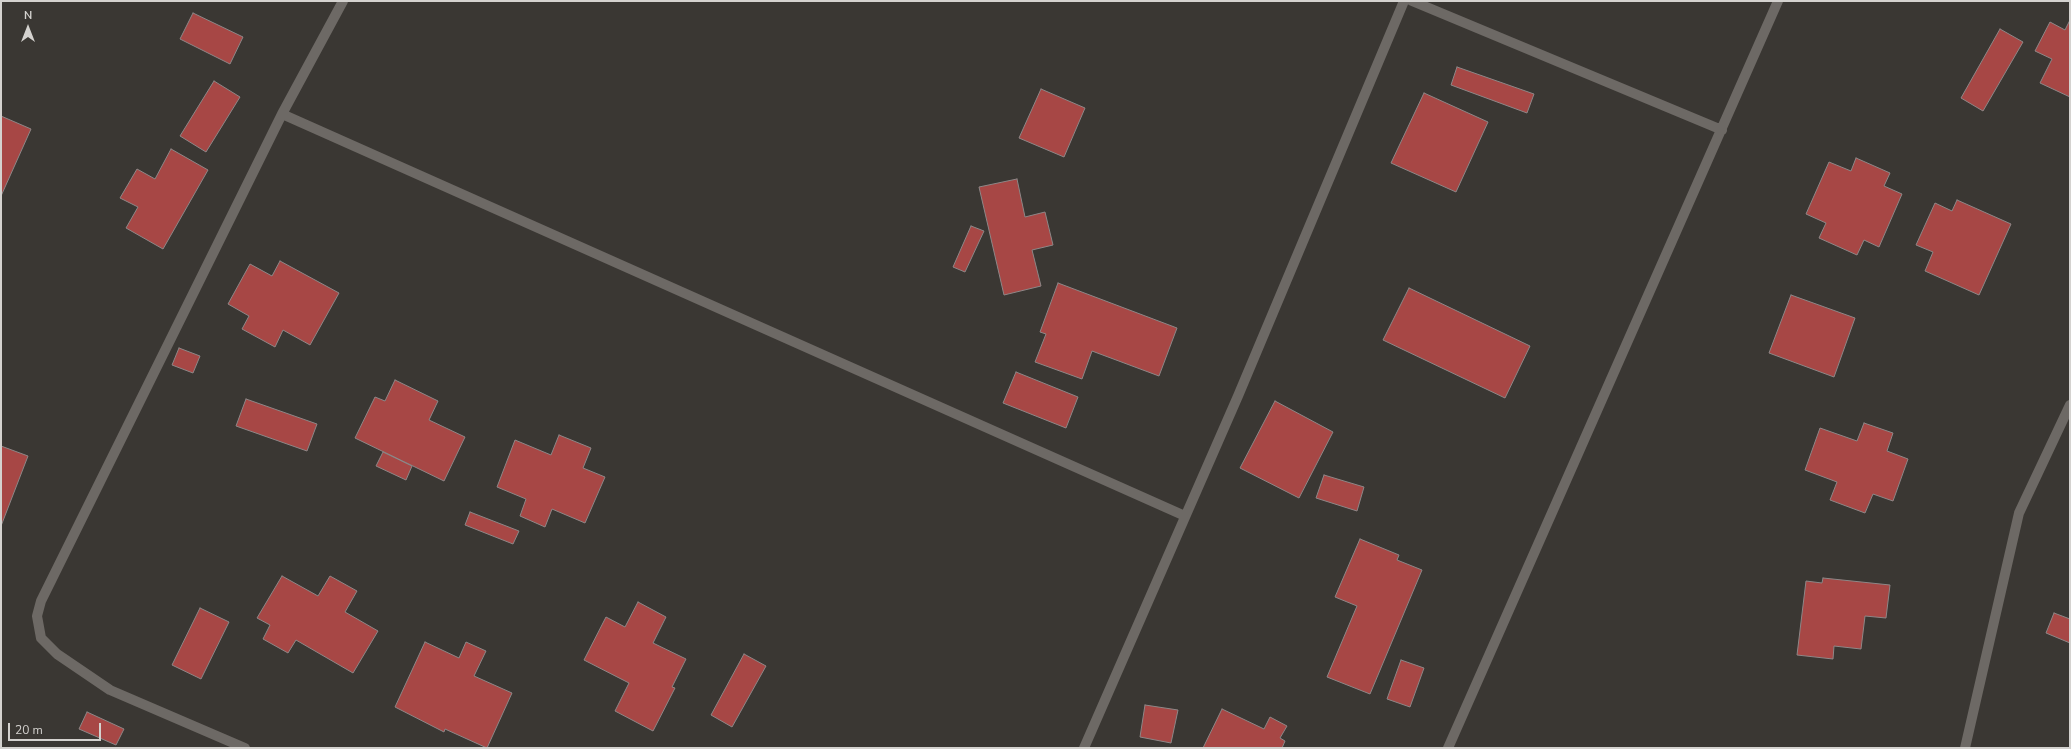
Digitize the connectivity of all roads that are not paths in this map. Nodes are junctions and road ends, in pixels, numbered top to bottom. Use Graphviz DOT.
graph roads {
  1 [pos="343,1"];
  2 [pos="1404,1"];
  3 [pos="1412,1"];
  4 [pos="1778,1"];
  5 [pos="282,114"];
  6 [pos="1722,130"];
  7 [pos="2070,405"];
  8 [pos="1185,516"];
  9 [pos="245,748"];
  10 [pos="1084,748"];
  11 [pos="1448,748"];
  12 [pos="1964,748"];
  1 -- 5 [label="street"];
  2 -- 8 [label="street"];
  3 -- 6 [label="street"];
  4 -- 6 [label="street"];
  5 -- 8 [label="street"];
  5 -- 9 [label="street"];
  6 -- 11 [label="street"];
  7 -- 12 [label="street"];
  8 -- 10 [label="street"];
}
